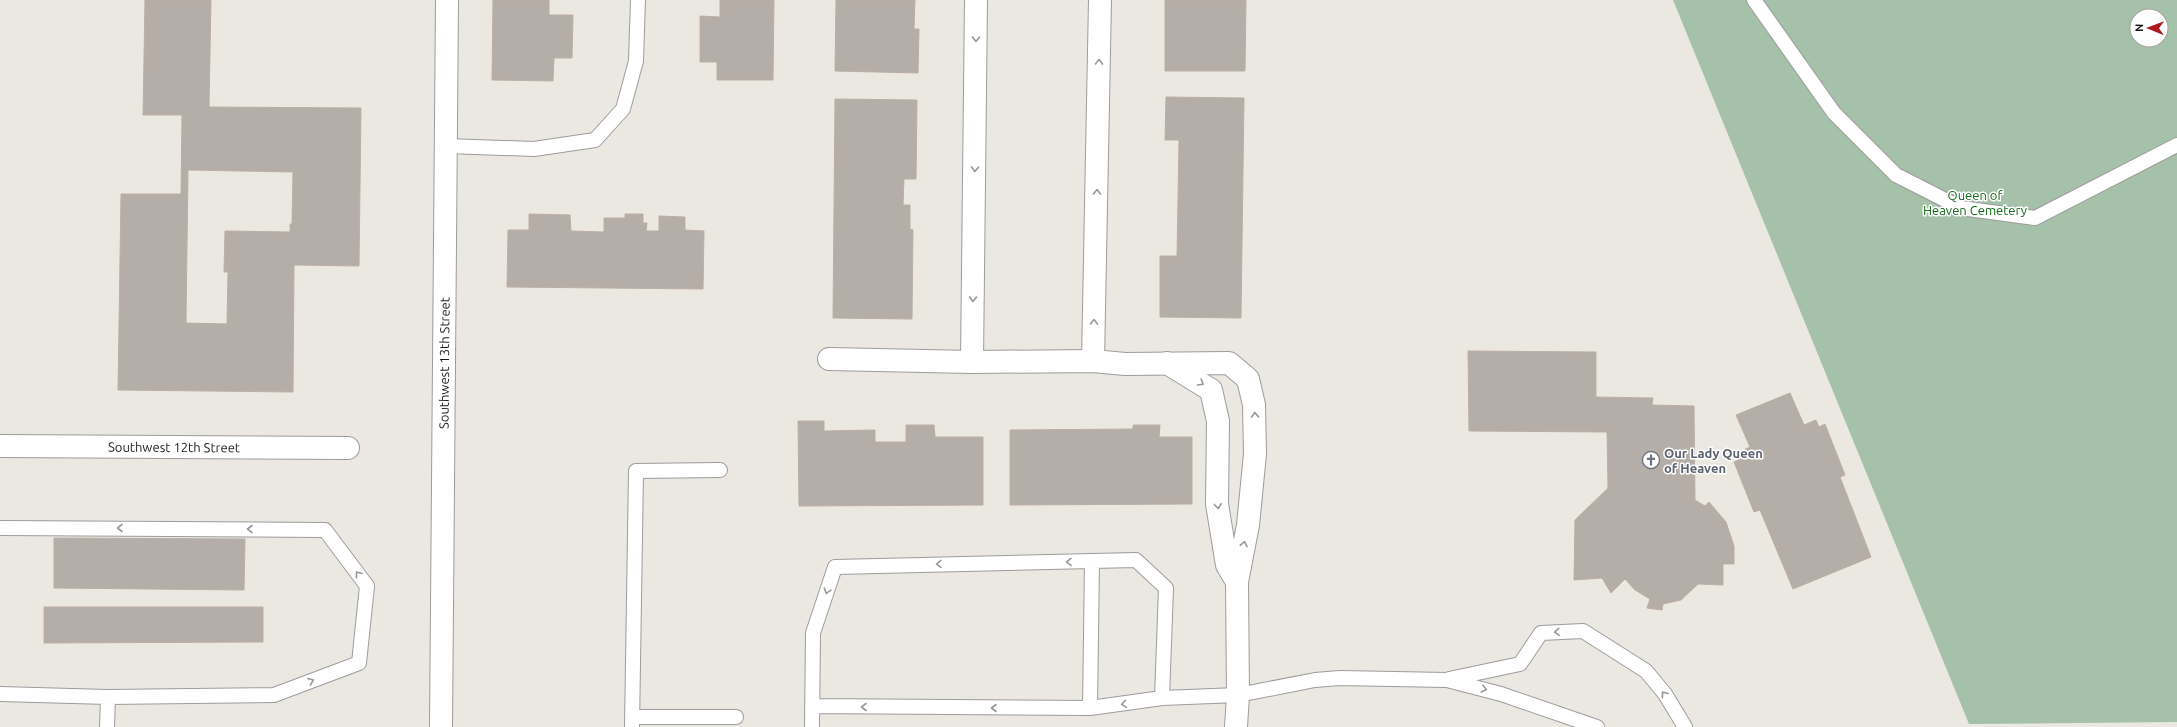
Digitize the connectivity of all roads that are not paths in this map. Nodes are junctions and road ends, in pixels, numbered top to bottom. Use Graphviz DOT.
graph roads {
  1 [pos="447,0"];
  2 [pos="638,0"];
  3 [pos="976,0"];
  4 [pos="1100,0"];
  5 [pos="1754,0"];
  6 [pos="2177,145"];
  7 [pos="446,146"];
  8 [pos="830,359"];
  9 [pos="1093,361"];
  10 [pos="972,362"];
  11 [pos="1167,363"];
  12 [pos="0,446"];
  13 [pos="348,448"];
  14 [pos="720,470"];
  15 [pos="0,528"];
  16 [pos="1092,561"];
  17 [pos="1237,582"];
  18 [pos="1447,680"];
  19 [pos="0,694"];
  20 [pos="1238,695"];
  21 [pos="108,697"];
  22 [pos="1162,698"];
  23 [pos="812,706"];
  24 [pos="1090,708"];
  25 [pos="736,717"];
  26 [pos="632,722"];
  27 [pos="107,727"];
  28 [pos="441,727"];
  29 [pos="812,727"];
  30 [pos="1236,727"];
  31 [pos="1597,727"];
  32 [pos="1685,727"];
  1 -- 7 [label="street, Southwest 13th Street"];
  2 -- 7 [label="lane"];
  3 -- 10 [label="street, one-way"];
  9 -- 4 [label="street, one-way"];
  5 -- 6 [label="lane"];
  7 -- 28 [label="street, Southwest 13th Street"];
  8 -- 10 [label="street"];
  9 -- 10 [label="street"];
  9 -- 11 [label="street"];
  11 -- 17 [label="street, one-way"];
  17 -- 11 [label="street, one-way"];
  12 -- 13 [label="street, Southwest 12th Street"];
  14 -- 26 [label="lane"];
  21 -- 15 [label="lane, one-way"];
  16 -- 22 [label="lane"];
  16 -- 23 [label="lane, one-way"];
  16 -- 24 [label="lane"];
  17 -- 20 [label="street"];
  18 -- 20 [label="lane"];
  18 -- 31 [label="lane, one-way"];
  32 -- 18 [label="lane, one-way"];
  19 -- 21 [label="lane"];
  20 -- 22 [label="lane"];
  20 -- 30 [label="street"];
  21 -- 27 [label="lane"];
  22 -- 24 [label="lane, one-way"];
  24 -- 23 [label="lane, one-way"];
  23 -- 29 [label="lane"];
  25 -- 26 [label="lane"];
}
